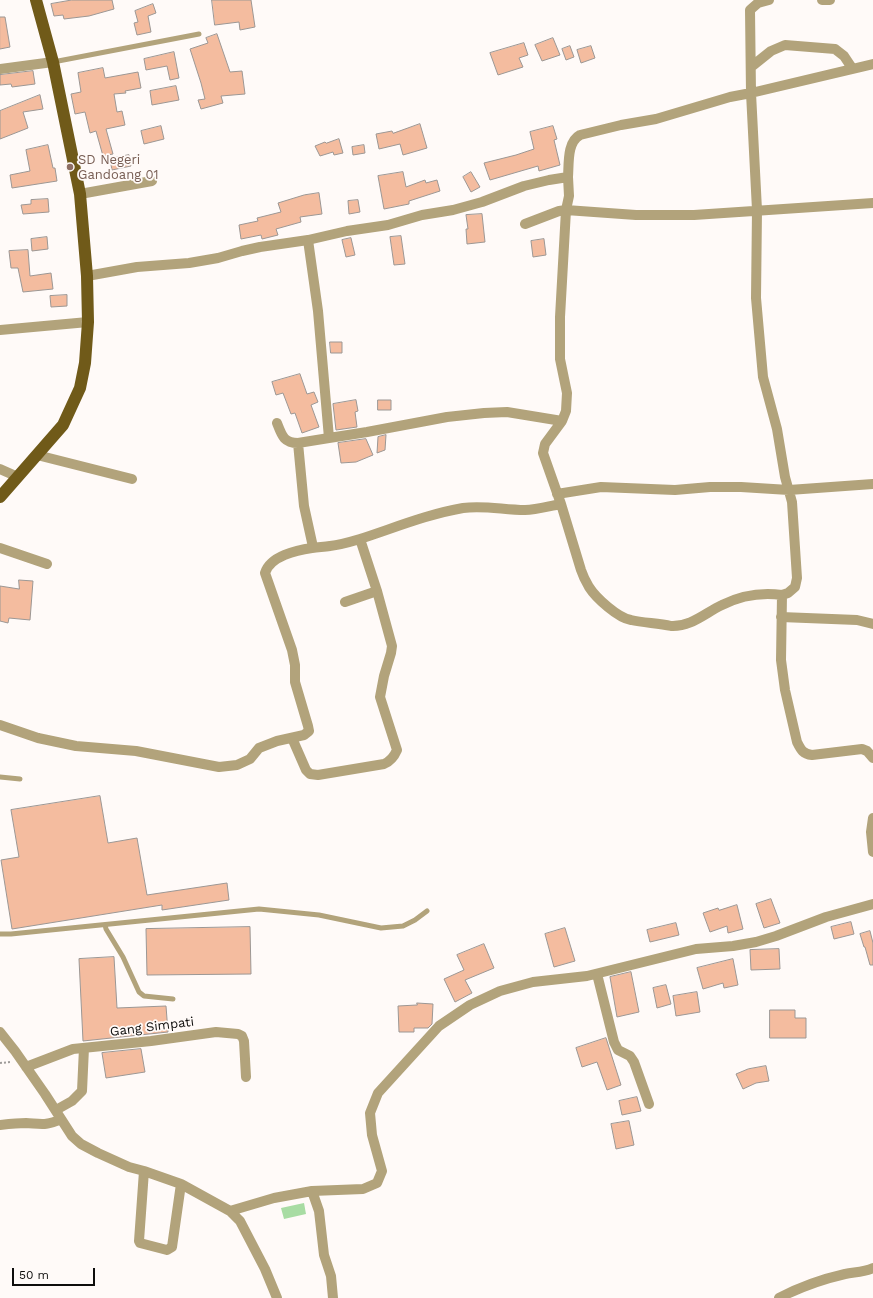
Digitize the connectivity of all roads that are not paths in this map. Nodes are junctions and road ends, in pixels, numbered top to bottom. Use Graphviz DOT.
graph roads {
  1 [pos="36,0"];
  2 [pos="769,0"];
  3 [pos="822,0"];
  4 [pos="830,0"];
  5 [pos="199,34"];
  6 [pos="53,62"];
  7 [pos="873,64"];
  8 [pos="751,67"];
  9 [pos="852,68"];
  10 [pos="0,69"];
  11 [pos="751,93"];
  12 [pos="568,177"];
  13 [pos="152,181"];
  14 [pos="80,194"];
  15 [pos="873,203"];
  16 [pos="566,210"];
  17 [pos="757,210"];
  18 [pos="525,224"];
  19 [pos="308,240"];
  20 [pos="87,276"];
  21 [pos="88,322"];
  22 [pos="0,330"];
  23 [pos="562,421"];
  24 [pos="277,424"];
  25 [pos="329,438"];
  26 [pos="298,443"];
  27 [pos="37,455"];
  28 [pos="0,469"];
  29 [pos="18,477"];
  30 [pos="132,479"];
  31 [pos="873,484"];
  32 [pos="789,490"];
  33 [pos="0,497"];
  34 [pos="559,499"];
  35 [pos="360,539"];
  36 [pos="313,547"];
  37 [pos="0,548"];
  38 [pos="47,564"];
  39 [pos="377,591"];
  40 [pos="782,594"];
  41 [pos="345,602"];
  42 [pos="781,617"];
  43 [pos="873,624"];
  44 [pos="0,725"];
  45 [pos="292,738"];
  46 [pos="873,758"];
  47 [pos="0,777"];
  48 [pos="20,779"];
  49 [pos="873,818"];
  50 [pos="873,852"];
  51 [pos="873,904"];
  52 [pos="427,911"];
  53 [pos="105,925"];
  54 [pos="0,934"];
  55 [pos="597,974"];
  56 [pos="173,999"];
  57 [pos="0,1032"];
  58 [pos="84,1048"];
  59 [pos="26,1067"];
  60 [pos="246,1077"];
  61 [pos="649,1104"];
  62 [pos="56,1110"];
  63 [pos="61,1120"];
  64 [pos="0,1125"];
  65 [pos="144,1171"];
  66 [pos="181,1184"];
  67 [pos="312,1191"];
  68 [pos="230,1211"];
  69 [pos="873,1268"];
  70 [pos="277,1298"];
  71 [pos="332,1298"];
  72 [pos="779,1298"];
  1 -- 6 [label="main road"];
  2 -- 8 [label="street"];
  3 -- 4 [label="street"];
  5 -- 6 [label="lane"];
  6 -- 10 [label="street"];
  6 -- 14 [label="main road"];
  7 -- 9 [label="street"];
  8 -- 9 [label="street"];
  8 -- 11 [label="street"];
  9 -- 11 [label="street"];
  11 -- 12 [label="street"];
  11 -- 17 [label="street"];
  12 -- 16 [label="street"];
  12 -- 19 [label="street"];
  13 -- 14 [label="street"];
  14 -- 20 [label="main road"];
  15 -- 17 [label="street"];
  16 -- 17 [label="street"];
  16 -- 18 [label="street"];
  16 -- 23 [label="street"];
  17 -- 32 [label="street"];
  19 -- 20 [label="street"];
  19 -- 25 [label="street"];
  20 -- 21 [label="main road"];
  21 -- 22 [label="street"];
  21 -- 27 [label="main road"];
  23 -- 25 [label="street"];
  23 -- 34 [label="street"];
  24 -- 26 [label="street"];
  25 -- 26 [label="street"];
  26 -- 36 [label="street"];
  27 -- 29 [label="main road"];
  27 -- 30 [label="street"];
  28 -- 29 [label="street"];
  29 -- 33 [label="main road"];
  31 -- 32 [label="street"];
  32 -- 34 [label="street"];
  32 -- 40 [label="street"];
  34 -- 35 [label="street"];
  34 -- 40 [label="street"];
  35 -- 36 [label="street"];
  35 -- 39 [label="street"];
  36 -- 45 [label="street"];
  37 -- 38 [label="street"];
  39 -- 41 [label="street"];
  39 -- 45 [label="street"];
  40 -- 42 [label="street"];
  42 -- 43 [label="street"];
  42 -- 46 [label="street"];
  44 -- 45 [label="street"];
  47 -- 48 [label="lane"];
  49 -- 50 [label="street"];
  51 -- 55 [label="street"];
  52 -- 53 [label="lane"];
  53 -- 54 [label="lane"];
  53 -- 56 [label="lane"];
  55 -- 61 [label="street"];
  55 -- 67 [label="street"];
  57 -- 59 [label="street"];
  58 -- 59 [label="street, Gang Simpati"];
  58 -- 60 [label="street, Gang Simpati"];
  58 -- 62 [label="street"];
  59 -- 62 [label="street"];
  62 -- 63 [label="street"];
  63 -- 64 [label="street"];
  63 -- 65 [label="street"];
  65 -- 66 [label="street"];
  65 -- 66 [label="street"];
  66 -- 68 [label="street"];
  67 -- 68 [label="street"];
  67 -- 71 [label="street"];
  68 -- 70 [label="street"];
  69 -- 72 [label="street"];
}
